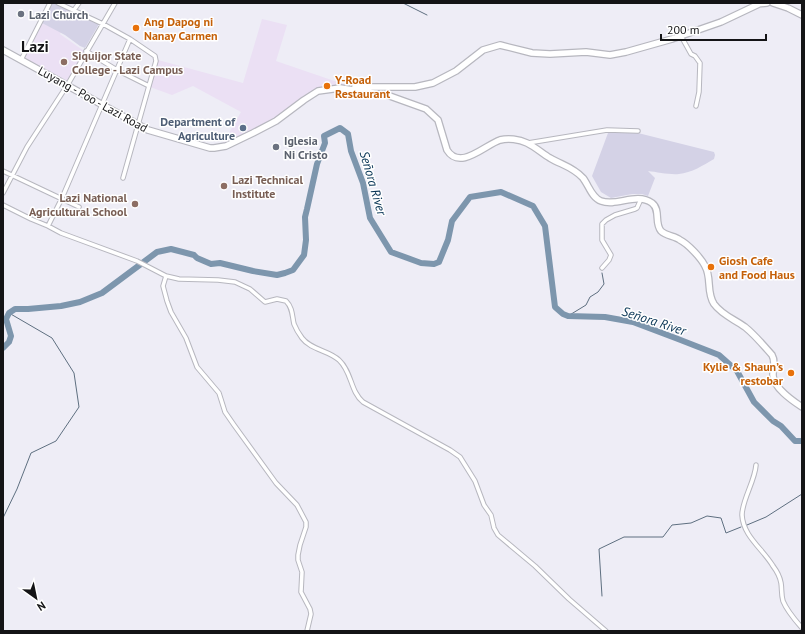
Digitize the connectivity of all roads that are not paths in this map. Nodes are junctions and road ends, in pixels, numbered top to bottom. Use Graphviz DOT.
graph roads {
  1 [pos="50,3"];
  2 [pos="58,3"];
  3 [pos="79,3"];
  4 [pos="114,3"];
  5 [pos="767,3"];
  6 [pos="773,3"];
  7 [pos="756,4"];
  8 [pos="74,10"];
  9 [pos="802,15"];
  10 [pos="102,23"];
  11 [pos="681,36"];
  12 [pos="130,39"];
  13 [pos="3,50"];
  14 [pos="86,51"];
  15 [pos="21,60"];
  16 [pos="117,70"];
  17 [pos="67,85"];
  18 [pos="149,86"];
  19 [pos="351,89"];
  20 [pos="102,106"];
  21 [pos="696,106"];
  22 [pos="137,125"];
  23 [pos="638,131"];
  24 [pos="526,143"];
  25 [pos="3,171"];
  26 [pos="12,176"];
  27 [pos="123,178"];
  28 [pos="3,193"];
  29 [pos="62,198"];
  30 [pos="641,199"];
  31 [pos="3,205"];
  32 [pos="79,207"];
  33 [pos="48,226"];
  34 [pos="602,268"];
  35 [pos="166,276"];
  36 [pos="802,407"];
  37 [pos="756,465"];
  38 [pos="802,628"];
  39 [pos="306,631"];
  40 [pos="606,631"];
  1 -- 15 [label="street"];
  2 -- 8 [label="street"];
  3 -- 8 [label="street"];
  4 -- 10 [label="street"];
  5 -- 7 [label="main road"];
  6 -- 9 [label="main road"];
  7 -- 11 [label="main road"];
  8 -- 10 [label="street"];
  10 -- 12 [label="street"];
  10 -- 14 [label="street"];
  11 -- 19 [label="main road"];
  11 -- 21 [label="street"];
  12 -- 16 [label="street"];
  12 -- 18 [label="street"];
  13 -- 15 [label="main road, Luyang - Poo - Lazi Road"];
  14 -- 16 [label="street"];
  14 -- 17 [label="street"];
  15 -- 17 [label="main road, Luyang - Poo - Lazi Road"];
  16 -- 18 [label="street"];
  16 -- 20 [label="street"];
  17 -- 20 [label="main road, Luyang - Poo - Lazi Road"];
  17 -- 26 [label="street"];
  18 -- 22 [label="street"];
  19 -- 22 [label="main road, Luyang - Poo - Lazi Road"];
  19 -- 24 [label="main road, Luyang - Poo - Lazi Road"];
  20 -- 22 [label="main road, Luyang - Poo - Lazi Road"];
  20 -- 29 [label="street"];
  22 -- 27 [label="street"];
  23 -- 24 [label="street"];
  24 -- 30 [label="main road, Luyang - Poo - Lazi Road"];
  25 -- 26 [label="street"];
  26 -- 28 [label="street"];
  26 -- 29 [label="street"];
  29 -- 32 [label="street"];
  29 -- 33 [label="street"];
  30 -- 34 [label="street"];
  30 -- 36 [label="main road"];
  31 -- 33 [label="street"];
  33 -- 35 [label="street"];
  35 -- 39 [label="street"];
  35 -- 40 [label="street"];
  37 -- 38 [label="street"];
}
